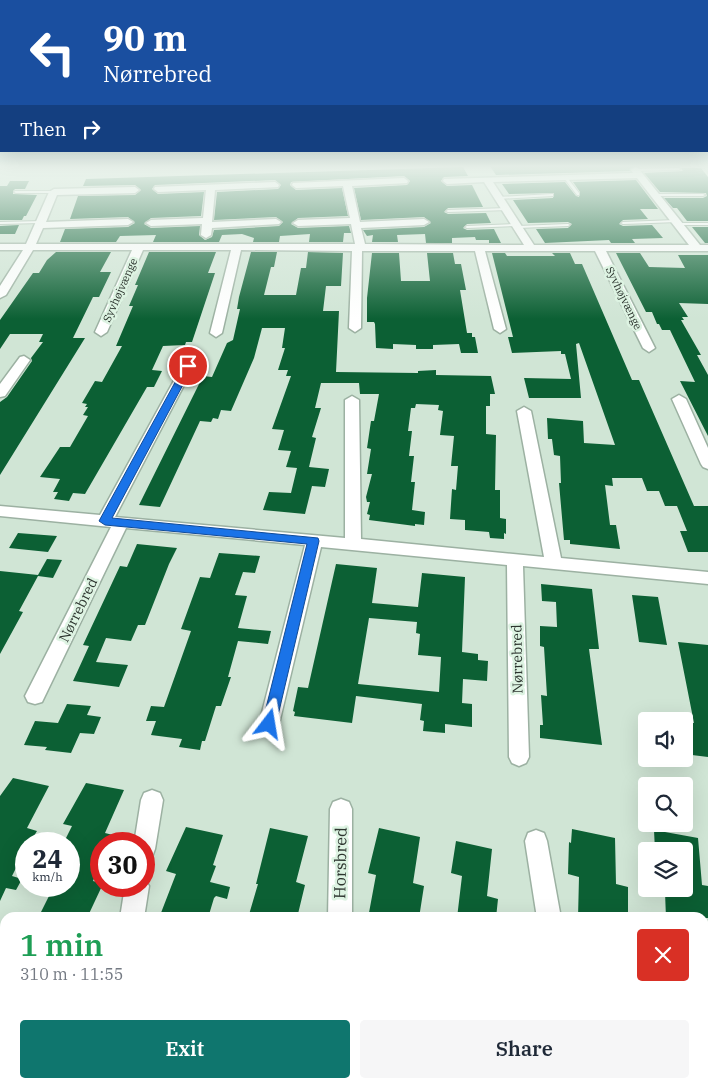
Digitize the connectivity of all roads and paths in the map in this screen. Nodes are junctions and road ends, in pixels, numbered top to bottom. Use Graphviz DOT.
graph roads {
  1 [pos="43,217"];
  2 [pos="209,217"];
  3 [pos="354,217"];
  4 [pos="511,217"];
  5 [pos="672,217"];
  6 [pos="128,222"];
  7 [pos="276,222"];
  8 [pos="424,222"];
  9 [pos="0,223"];
  10 [pos="151,223"];
  11 [pos="208,223"];
  12 [pos="298,223"];
  13 [pos="355,223"];
  14 [pos="623,223"];
  15 [pos="677,223"];
  16 [pos="40,224"];
  17 [pos="708,224"];
  18 [pos="568,225"];
  19 [pos="517,226"];
  20 [pos="467,227"];
  21 [pos="0,247"];
  22 [pos="139,247"];
  23 [pos="205,247"];
  24 [pos="237,247"];
  25 [pos="30,248"];
  26 [pos="359,248"];
  27 [pos="479,248"];
  28 [pos="531,248"];
  29 [pos="600,248"];
  30 [pos="703,248"];
  31 [pos="0,295"];
  32 [pos="355,328"];
  33 [pos="500,329"];
  34 [pos="101,332"];
  35 [pos="216,334"];
  36 [pos="649,348"];
  37 [pos="24,360"];
  38 [pos="188,366"];
  39 [pos="0,393"];
  40 [pos="679,399"];
  41 [pos="352,400"];
  42 [pos="524,411"];
  43 [pos="708,464"];
  44 [pos="0,511"];
  45 [pos="113,522"];
  46 [pos="314,541"];
  47 [pos="353,545"];
  48 [pos="516,560"];
  49 [pos="554,564"];
  50 [pos="708,578"];
  51 [pos="35,696"];
  52 [pos="269,724"];
  53 [pos="519,757"];
  54 [pos="152,800"];
  55 [pos="341,809"];
  56 [pos="147,832"];
  57 [pos="536,841"];
  58 [pos="135,897"];
  59 [pos="133,912"];
  60 [pos="340,912"];
  61 [pos="548,912"];
  1 -- 16 [label="street"];
  2 -- 11 [label="street"];
  3 -- 13 [label="street"];
  4 -- 19 [label="street"];
  5 -- 15 [label="street, Syvhøjvænge"];
  6 -- 16 [label="street"];
  7 -- 11 [label="street"];
  8 -- 13 [label="street"];
  9 -- 16 [label="lane"];
  10 -- 11 [label="street"];
  11 -- 23 [label="street"];
  12 -- 13 [label="street"];
  13 -- 26 [label="street"];
  14 -- 15 [label="lane"];
  15 -- 17 [label="lane"];
  15 -- 30 [label="street, Syvhøjvænge"];
  16 -- 25 [label="street"];
  18 -- 19 [label="lane"];
  19 -- 20 [label="lane"];
  19 -- 28 [label="street"];
  21 -- 25 [label="street, Syvhøjvænge"];
  22 -- 23 [label="street, Syvhøjvænge"];
  22 -- 25 [label="street, Syvhøjvænge"];
  22 -- 34 [label="street, Syvhøjvænge"];
  23 -- 24 [label="street, Syvhøjvænge"];
  24 -- 26 [label="street, Syvhøjvænge"];
  24 -- 35 [label="street"];
  25 -- 31 [label="street"];
  26 -- 27 [label="street, Syvhøjvænge"];
  26 -- 32 [label="street"];
  27 -- 28 [label="street, Syvhøjvænge"];
  27 -- 33 [label="street"];
  28 -- 29 [label="street, Syvhøjvænge"];
  29 -- 30 [label="street, Syvhøjvænge"];
  29 -- 36 [label="street, Syvhøjvænge"];
  37 -- 39 [label="street"];
  38 -- 45 [label="street, Nørrebred"];
  40 -- 43 [label="street"];
  41 -- 47 [label="street"];
  42 -- 49 [label="street"];
  44 -- 45 [label="street"];
  45 -- 46 [label="street"];
  45 -- 51 [label="street, Nørrebred"];
  46 -- 47 [label="street"];
  46 -- 52 [label="street"];
  47 -- 48 [label="street"];
  48 -- 49 [label="street"];
  48 -- 53 [label="street, Nørrebred"];
  49 -- 50 [label="street"];
  54 -- 56 [label="street"];
  55 -- 60 [label="street, Horsbred"];
  57 -- 61 [label="street"];
  58 -- 59 [label="street"];
}
